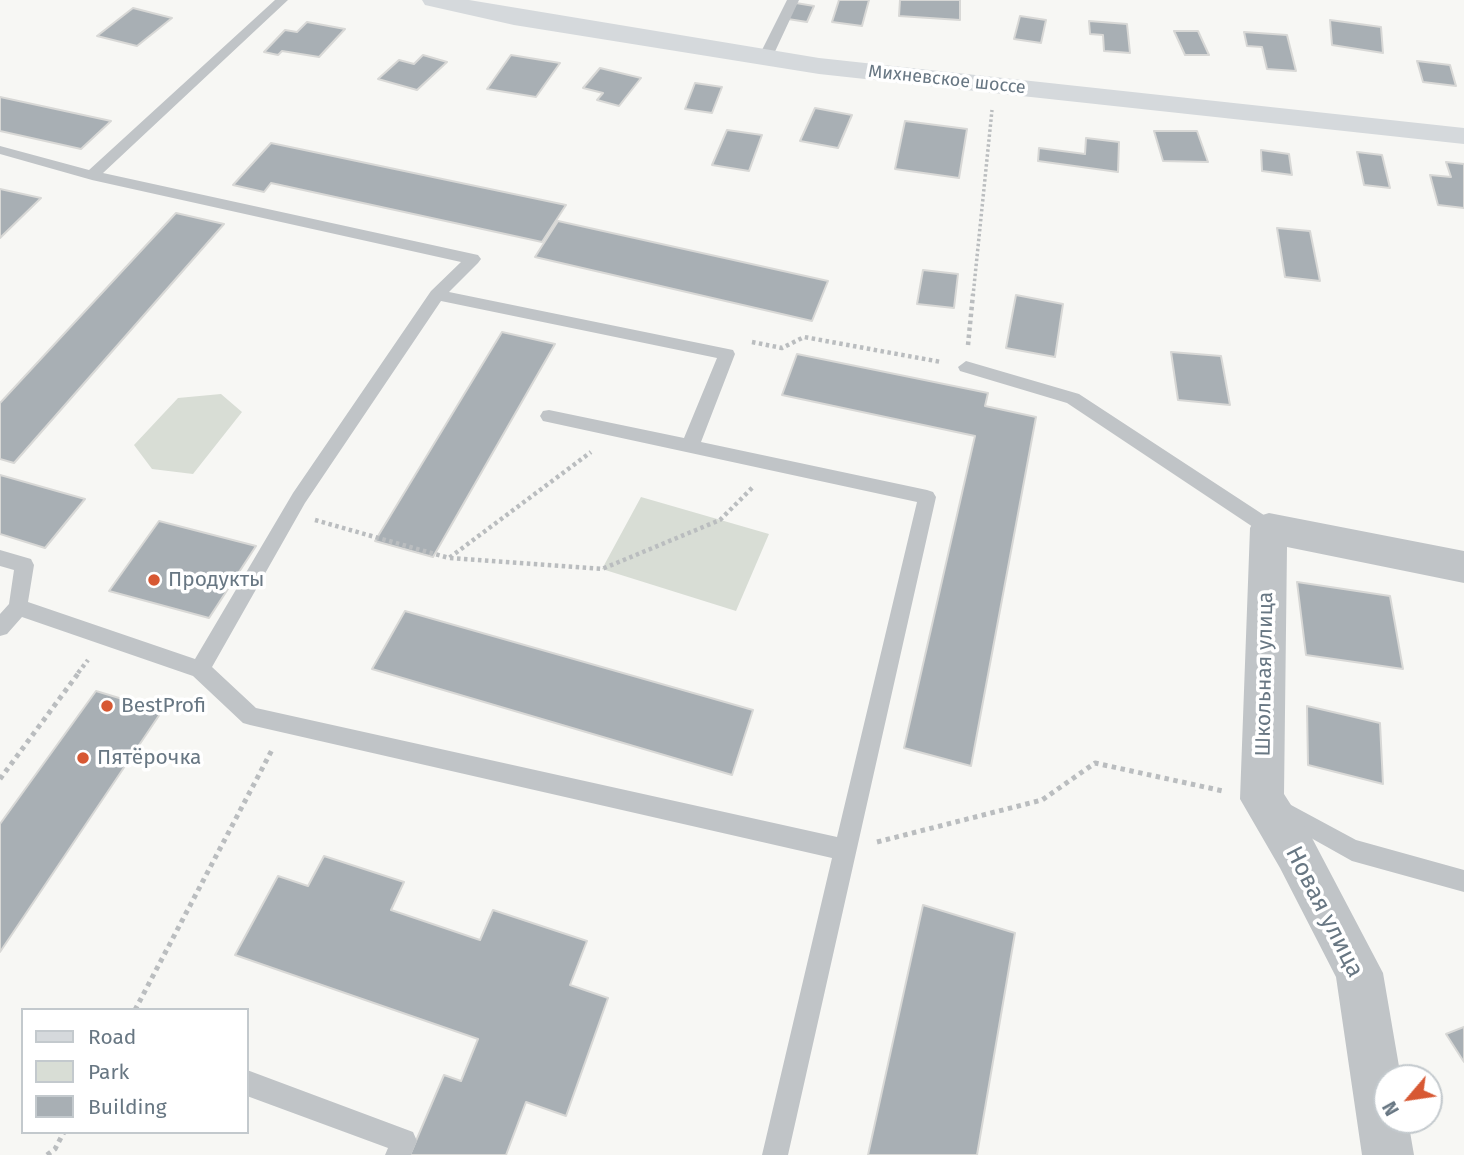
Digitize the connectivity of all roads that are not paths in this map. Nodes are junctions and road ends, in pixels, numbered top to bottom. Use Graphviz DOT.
graph roads {
  1 [pos="282,0"];
  2 [pos="434,0"];
  3 [pos="793,0"];
  4 [pos="765,58"];
  5 [pos="1464,136"];
  6 [pos="0,150"];
  7 [pos="92,175"];
  8 [pos="437,295"];
  9 [pos="966,367"];
  10 [pos="549,416"];
  11 [pos="690,446"];
  12 [pos="1269,528"];
  13 [pos="0,558"];
  14 [pos="1464,567"];
  15 [pos="18,607"];
  16 [pos="0,628"];
  17 [pos="200,669"];
  18 [pos="1262,799"];
  19 [pos="846,850"];
  20 [pos="1464,881"];
  21 [pos="248,1083"];
  22 [pos="398,1155"];
  23 [pos="775,1155"];
  24 [pos="1388,1155"];
  1 -- 7 [label="lane"];
  2 -- 4 [label="street, Михневское шоссе"];
  3 -- 4 [label="lane"];
  4 -- 5 [label="street, Михневское шоссе"];
  6 -- 7 [label="lane"];
  7 -- 8 [label="lane"];
  8 -- 11 [label="lane"];
  8 -- 17 [label="lane"];
  9 -- 12 [label="lane"];
  10 -- 11 [label="lane"];
  11 -- 19 [label="lane"];
  12 -- 14 [label="street"];
  12 -- 18 [label="street, Школьная улица"];
  13 -- 15 [label="lane"];
  15 -- 16 [label="lane"];
  15 -- 17 [label="lane"];
  17 -- 19 [label="lane"];
  18 -- 20 [label="lane"];
  18 -- 24 [label="street, Новая улица"];
  19 -- 23 [label="lane"];
  21 -- 22 [label="lane"];
}
